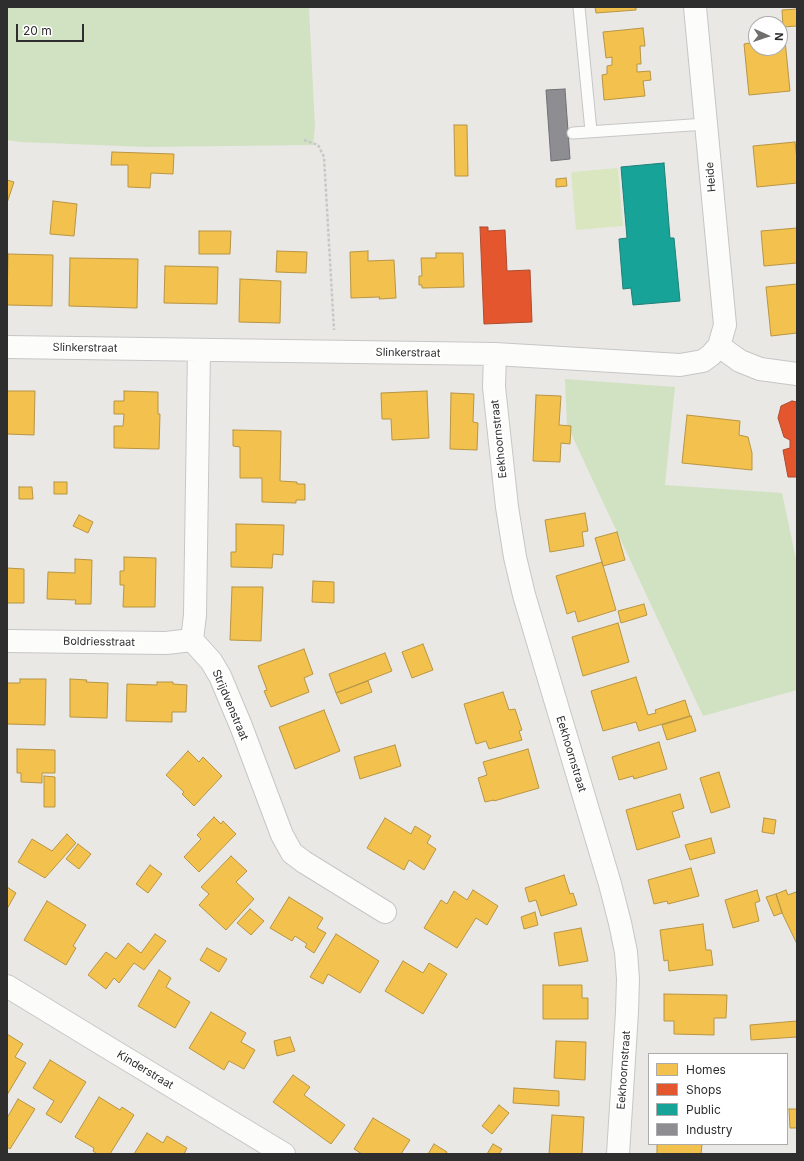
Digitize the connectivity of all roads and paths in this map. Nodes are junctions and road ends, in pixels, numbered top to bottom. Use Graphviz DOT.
graph roads {
  1 [pos="579,7"];
  2 [pos="695,7"];
  3 [pos="706,124"];
  4 [pos="591,131"];
  5 [pos="573,133"];
  6 [pos="304,140"];
  7 [pos="719,346"];
  8 [pos="7,347"];
  9 [pos="199,350"];
  10 [pos="335,352"];
  11 [pos="495,354"];
  12 [pos="797,374"];
  13 [pos="192,640"];
  14 [pos="7,641"];
  15 [pos="385,912"];
  16 [pos="7,986"];
  17 [pos="284,1154"];
  18 [pos="618,1154"];
  1 -- 4 [label="lane"];
  2 -- 3 [label="street, Heide"];
  3 -- 4 [label="lane"];
  3 -- 7 [label="street, Heide"];
  4 -- 5 [label="lane"];
  6 -- 10 [label="path"];
  7 -- 11 [label="street, Slinkerstraat"];
  7 -- 12 [label="street"];
  8 -- 9 [label="street, Slinkerstraat"];
  9 -- 10 [label="street, Slinkerstraat"];
  9 -- 13 [label="street"];
  10 -- 11 [label="street, Slinkerstraat"];
  11 -- 18 [label="street, Eekhoornstraat"];
  13 -- 14 [label="street, Boldriesstraat"];
  13 -- 15 [label="street, Strijdvenstraat"];
  16 -- 17 [label="street, Kinderstraat"];
}
